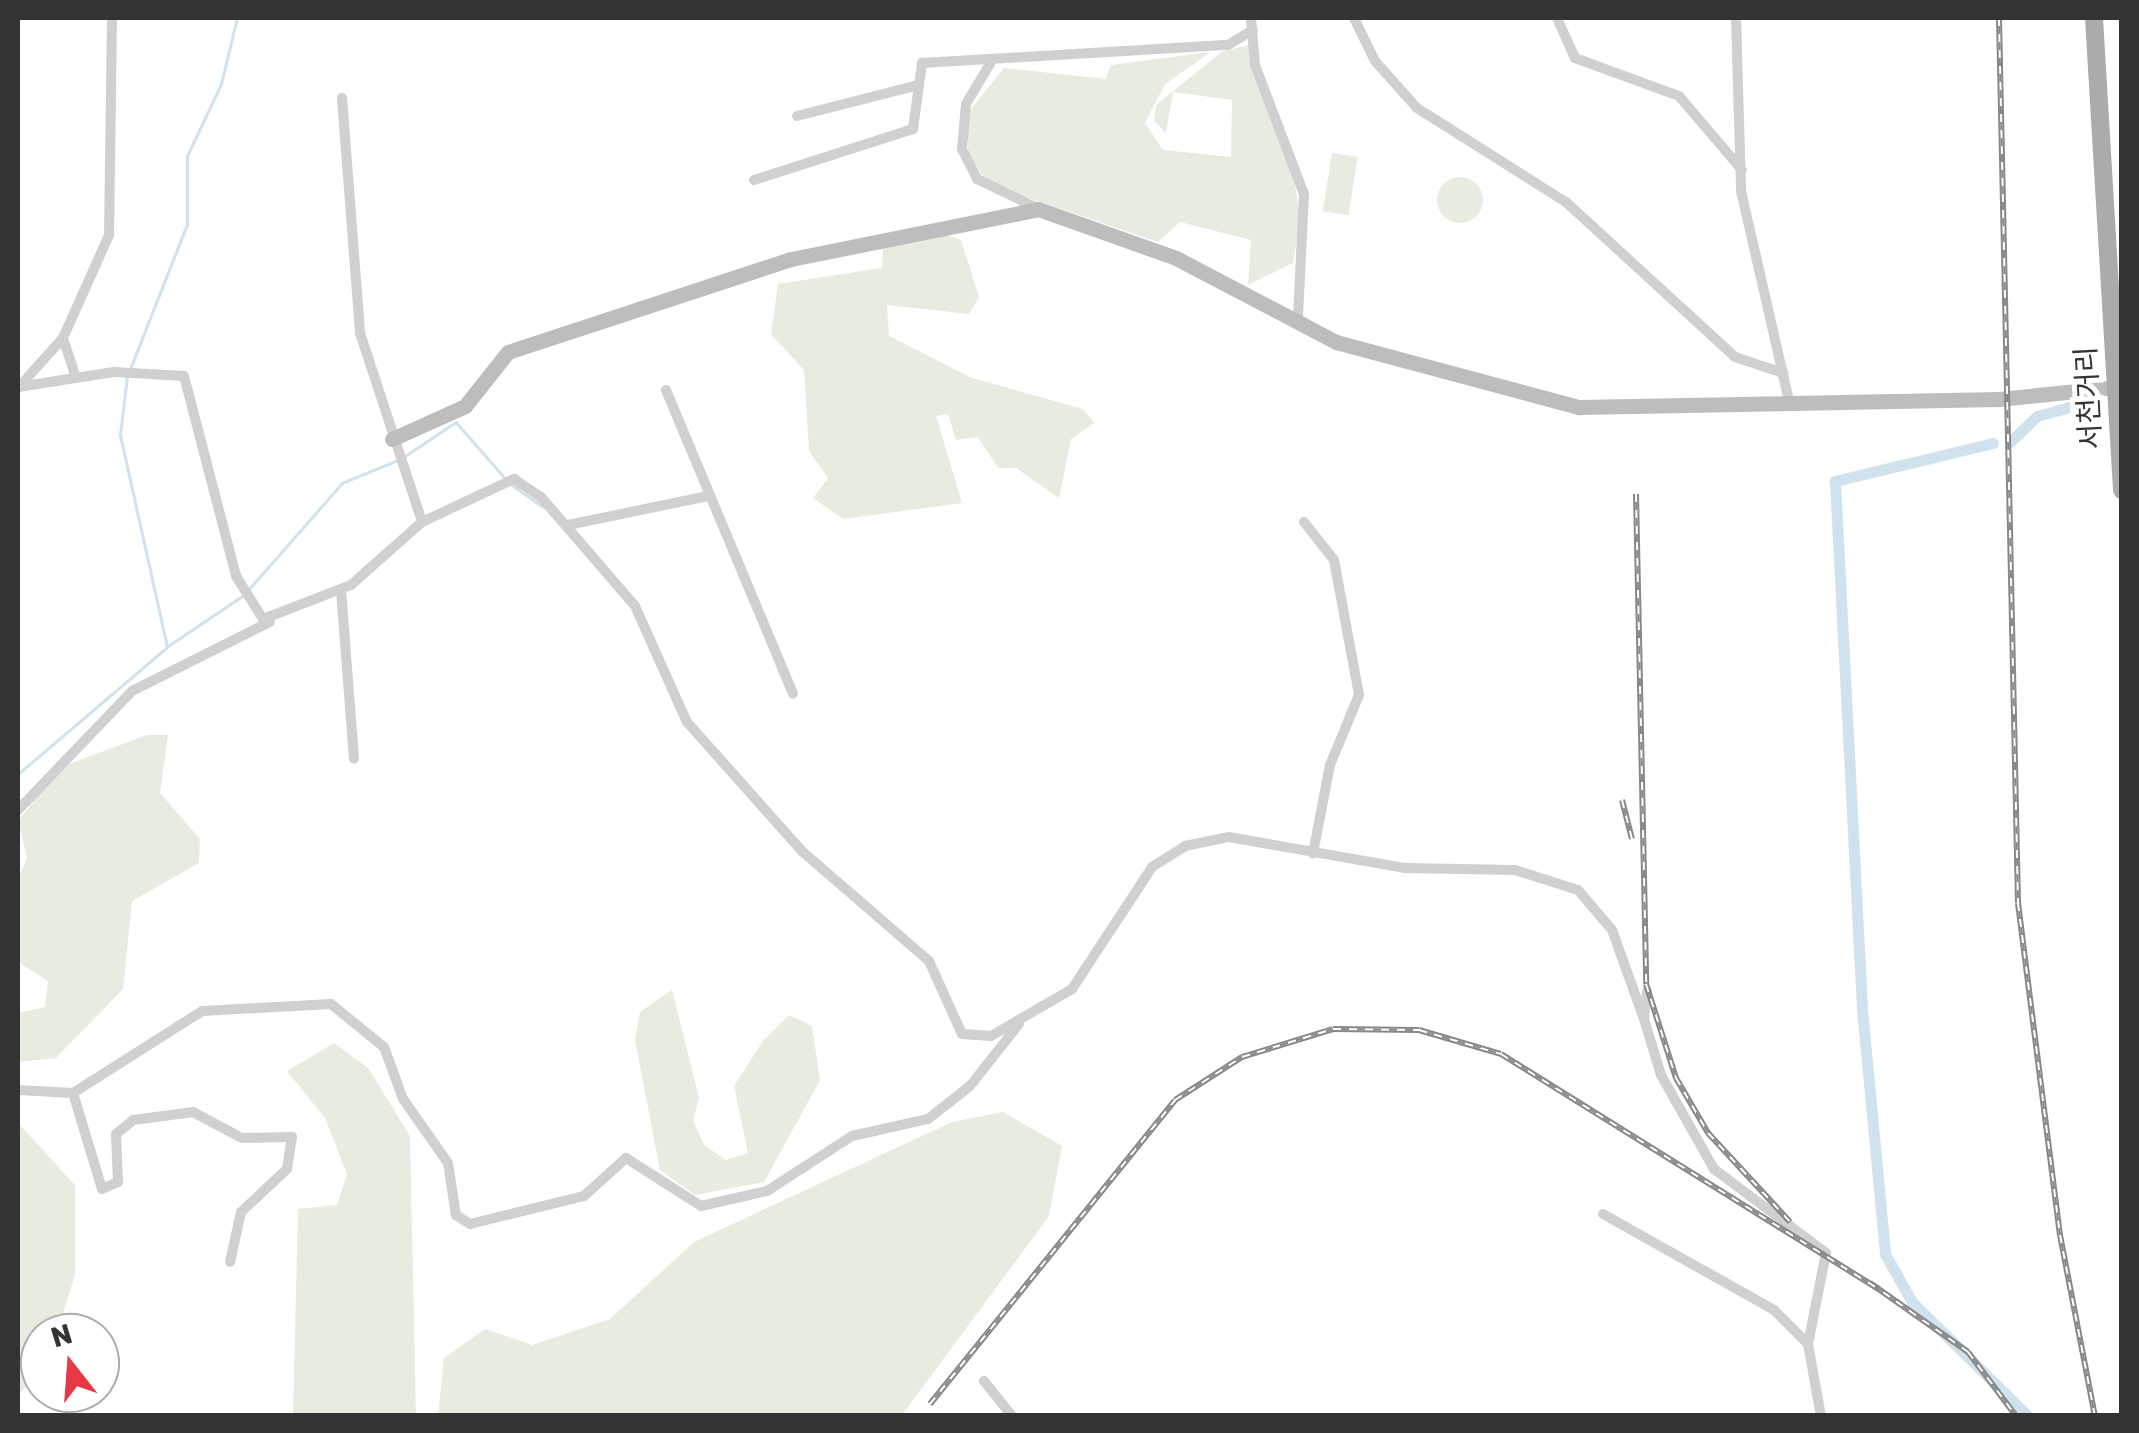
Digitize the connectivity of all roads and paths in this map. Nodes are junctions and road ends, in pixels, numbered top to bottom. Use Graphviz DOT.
graph roads {
  1 [pos="112,18"];
  2 [pos="1354,18"];
  3 [pos="1557,18"];
  4 [pos="1736,18"];
  5 [pos="2094,18"];
  6 [pos="1252,24"];
  7 [pos="991,62"];
  8 [pos="919,85"];
  9 [pos="342,98"];
  10 [pos="797,116"];
  11 [pos="1743,170"];
  12 [pos="754,180"];
  13 [pos="1038,209"];
  14 [pos="2117,295"];
  15 [pos="1298,317"];
  16 [pos="64,338"];
  17 [pos="1783,373"];
  18 [pos="76,376"];
  19 [pos="18,387"];
  20 [pos="2116,388"];
  21 [pos="666,390"];
  22 [pos="1790,406"];
  23 [pos="392,439"];
  24 [pos="2120,439"];
  25 [pos="2122,490"];
  26 [pos="708,496"];
  27 [pos="422,522"];
  28 [pos="1304,522"];
  29 [pos="568,526"];
  30 [pos="341,590"];
  31 [pos="271,621"];
  32 [pos="793,694"];
  33 [pos="354,759"];
  34 [pos="18,810"];
  35 [pos="1313,854"];
  36 [pos="1647,991"];
  37 [pos="1023,1019"];
  38 [pos="1644,1020"];
  39 [pos="18,1090"];
  40 [pos="74,1093"];
  41 [pos="1603,1214"];
  42 [pos="230,1262"];
  43 [pos="1808,1344"];
  44 [pos="984,1381"];
  45 [pos="1012,1416"];
  46 [pos="1821,1416"];
  1 -- 16 [label="street"];
  2 -- 17 [label="street"];
  3 -- 11 [label="street"];
  4 -- 11 [label="street"];
  5 -- 14 [label="main road, 서천거리"];
  6 -- 7 [label="street"];
  6 -- 15 [label="street"];
  7 -- 8 [label="street"];
  7 -- 13 [label="street"];
  8 -- 10 [label="street"];
  8 -- 12 [label="street"];
  9 -- 23 [label="street"];
  11 -- 17 [label="street"];
  13 -- 15 [label="street"];
  13 -- 23 [label="street"];
  14 -- 20 [label="main road, 서천거리"];
  15 -- 22 [label="street"];
  16 -- 18 [label="street"];
  16 -- 19 [label="street"];
  17 -- 22 [label="street"];
  18 -- 19 [label="street"];
  18 -- 31 [label="street"];
  20 -- 22 [label="street"];
  20 -- 24 [label="main road, 서천거리"];
  21 -- 26 [label="street"];
  23 -- 27 [label="street"];
  24 -- 25 [label="main road, 서천거리"];
  26 -- 29 [label="street"];
  26 -- 32 [label="street"];
  27 -- 29 [label="street"];
  27 -- 30 [label="street"];
  28 -- 35 [label="street"];
  29 -- 37 [label="street"];
  30 -- 31 [label="street"];
  30 -- 33 [label="street"];
  31 -- 34 [label="street"];
  35 -- 37 [label="street"];
  35 -- 38 [label="street"];
  36 -- 38 [label="street"];
  37 -- 40 [label="street"];
  38 -- 43 [label="street"];
  39 -- 40 [label="street"];
  40 -- 42 [label="street"];
  41 -- 43 [label="street"];
  43 -- 46 [label="street"];
  44 -- 45 [label="street"];
}
